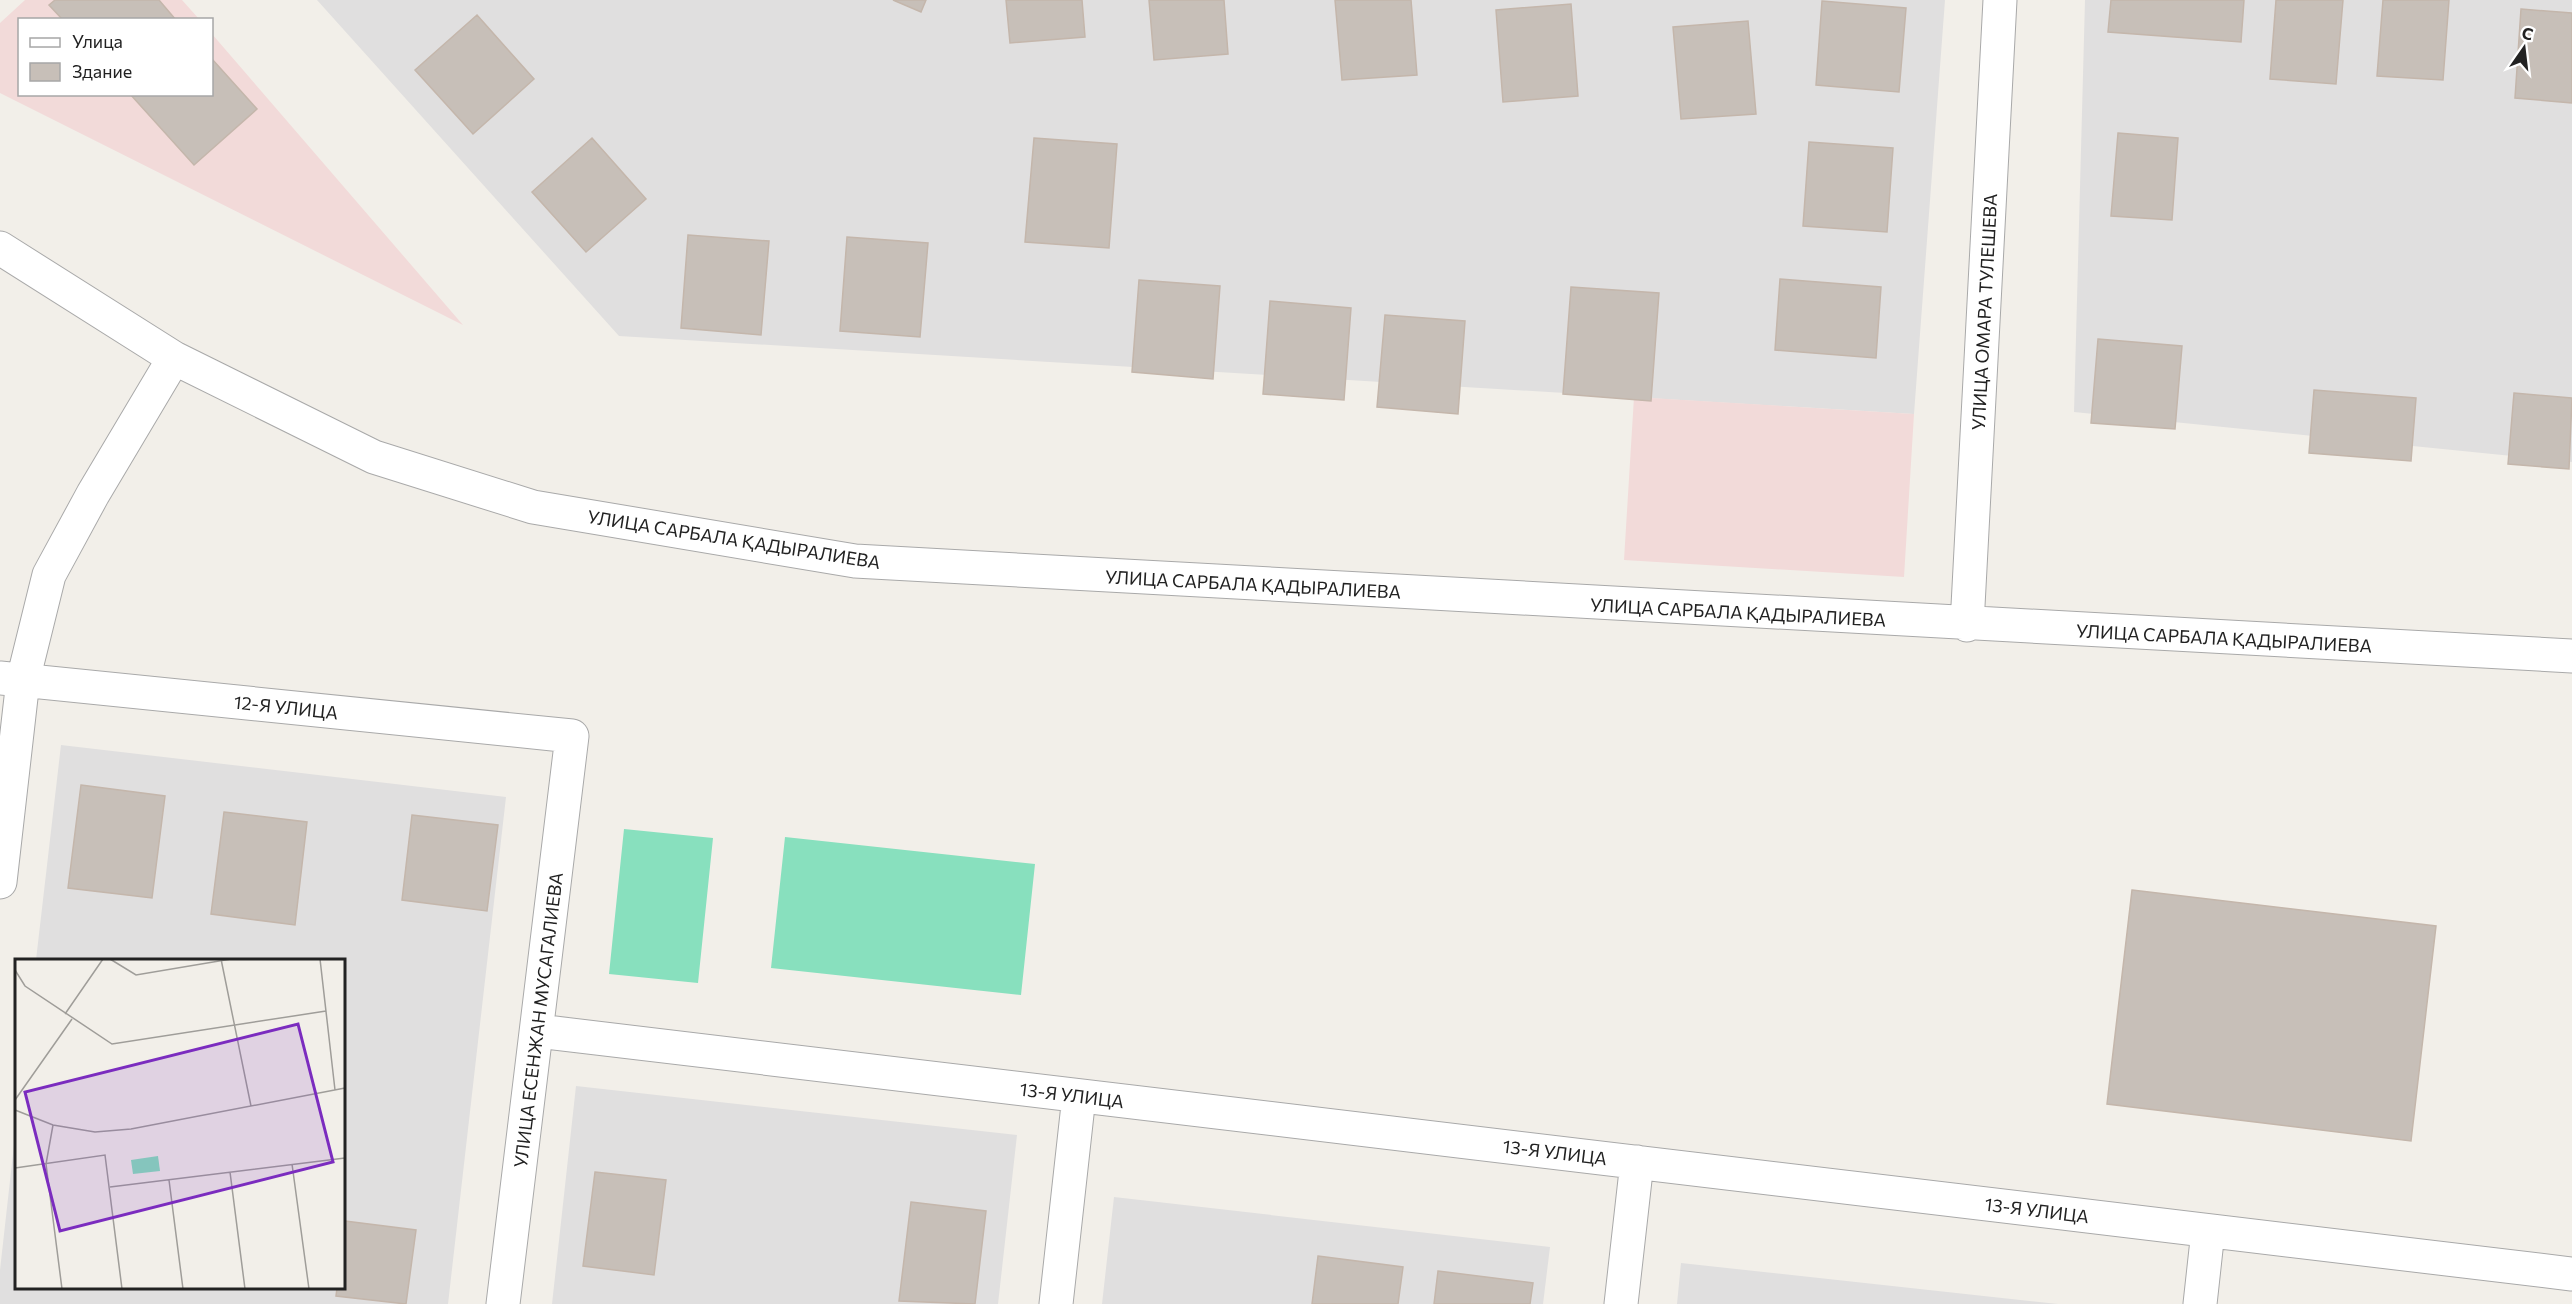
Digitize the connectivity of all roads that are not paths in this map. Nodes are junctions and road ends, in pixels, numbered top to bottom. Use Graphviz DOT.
graph roads {
  1 [pos="2000,0"];
  2 [pos="0,248"];
  3 [pos="174,358"];
  4 [pos="1967,625"];
  5 [pos="2572,656"];
  6 [pos="12,679"];
  7 [pos="572,736"];
  8 [pos="0,882"];
  9 [pos="538,1031"];
  10 [pos="1079,1096"];
  11 [pos="1637,1162"];
  12 [pos="2208,1231"];
  13 [pos="2572,1274"];
  14 [pos="503,1304"];
  15 [pos="1056,1304"];
  16 [pos="1621,1304"];
  17 [pos="2200,1304"];
  1 -- 4 [label="street, УЛИЦА ОМАРА ТУЛЕШЕВА"];
  2 -- 3 [label="street, УЛИЦА САРБАЛА ҚАДЫРАЛИЕВА"];
  3 -- 4 [label="street, УЛИЦА САРБАЛА ҚАДЫРАЛИЕВА"];
  3 -- 6 [label="street"];
  4 -- 5 [label="street, УЛИЦА САРБАЛА ҚАДЫРАЛИЕВА"];
  6 -- 7 [label="street, 12-Я УЛИЦА"];
  6 -- 8 [label="street"];
  7 -- 9 [label="street, УЛИЦА ЕСЕНЖАН МУСАГАЛИЕВА"];
  9 -- 10 [label="street, 13-Я УЛИЦА"];
  9 -- 14 [label="street, УЛИЦА ЕСЕНЖАН МУСАГАЛИЕВА"];
  10 -- 11 [label="street, 13-Я УЛИЦА"];
  10 -- 15 [label="street"];
  11 -- 12 [label="street, 13-Я УЛИЦА"];
  11 -- 16 [label="street"];
  12 -- 13 [label="street, 13-Я УЛИЦА"];
  12 -- 17 [label="street"];
}
